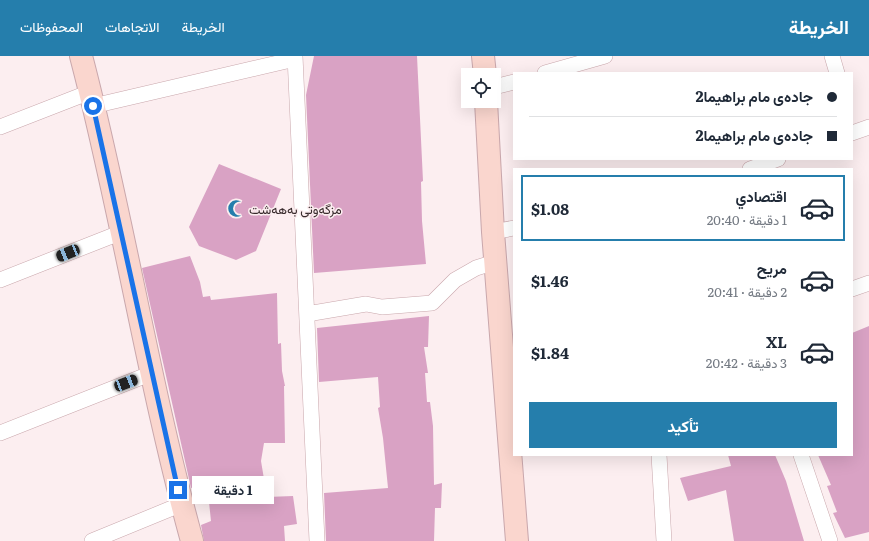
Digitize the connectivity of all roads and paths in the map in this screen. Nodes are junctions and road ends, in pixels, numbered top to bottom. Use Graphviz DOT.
graph roads {
  1 [pos="81,56"];
  2 [pos="483,56"];
  3 [pos="605,56"];
  4 [pos="832,56"];
  5 [pos="295,58"];
  6 [pos="484,68"];
  7 [pos="549,72"];
  8 [pos="837,72"];
  9 [pos="513,82"];
  10 [pos="501,85"];
  11 [pos="92,99"];
  12 [pos="486,108"];
  13 [pos="0,127"];
  14 [pos="775,160"];
  15 [pos="753,168"];
  16 [pos="513,228"];
  17 [pos="122,232"];
  18 [pos="493,232"];
  19 [pos="495,262"];
  20 [pos="0,280"];
  21 [pos="869,282"];
  22 [pos="853,288"];
  23 [pos="307,314"];
  24 [pos="152,373"];
  25 [pos="0,433"];
  26 [pos="659,456"];
  27 [pos="801,456"];
  28 [pos="182,504"];
  29 [pos="92,541"];
  30 [pos="192,541"];
  31 [pos="317,541"];
  32 [pos="517,541"];
  33 [pos="664,541"];
  34 [pos="830,541"];
  1 -- 11 [label="street"];
  2 -- 6 [label="street"];
  3 -- 7 [label="street"];
  4 -- 8 [label="street"];
  5 -- 11 [label="street"];
  5 -- 23 [label="street"];
  9 -- 10 [label="street"];
  11 -- 13 [label="street"];
  11 -- 17 [label="street"];
  12 -- 18 [label="street"];
  14 -- 15 [label="street"];
  16 -- 18 [label="street"];
  17 -- 20 [label="street"];
  17 -- 24 [label="street"];
  18 -- 19 [label="street"];
  19 -- 23 [label="street"];
  19 -- 32 [label="street"];
  21 -- 22 [label="street"];
  23 -- 31 [label="street"];
  24 -- 25 [label="street"];
  24 -- 28 [label="street"];
  26 -- 33 [label="street"];
  27 -- 34 [label="street"];
  28 -- 29 [label="street"];
  28 -- 30 [label="street"];
}
